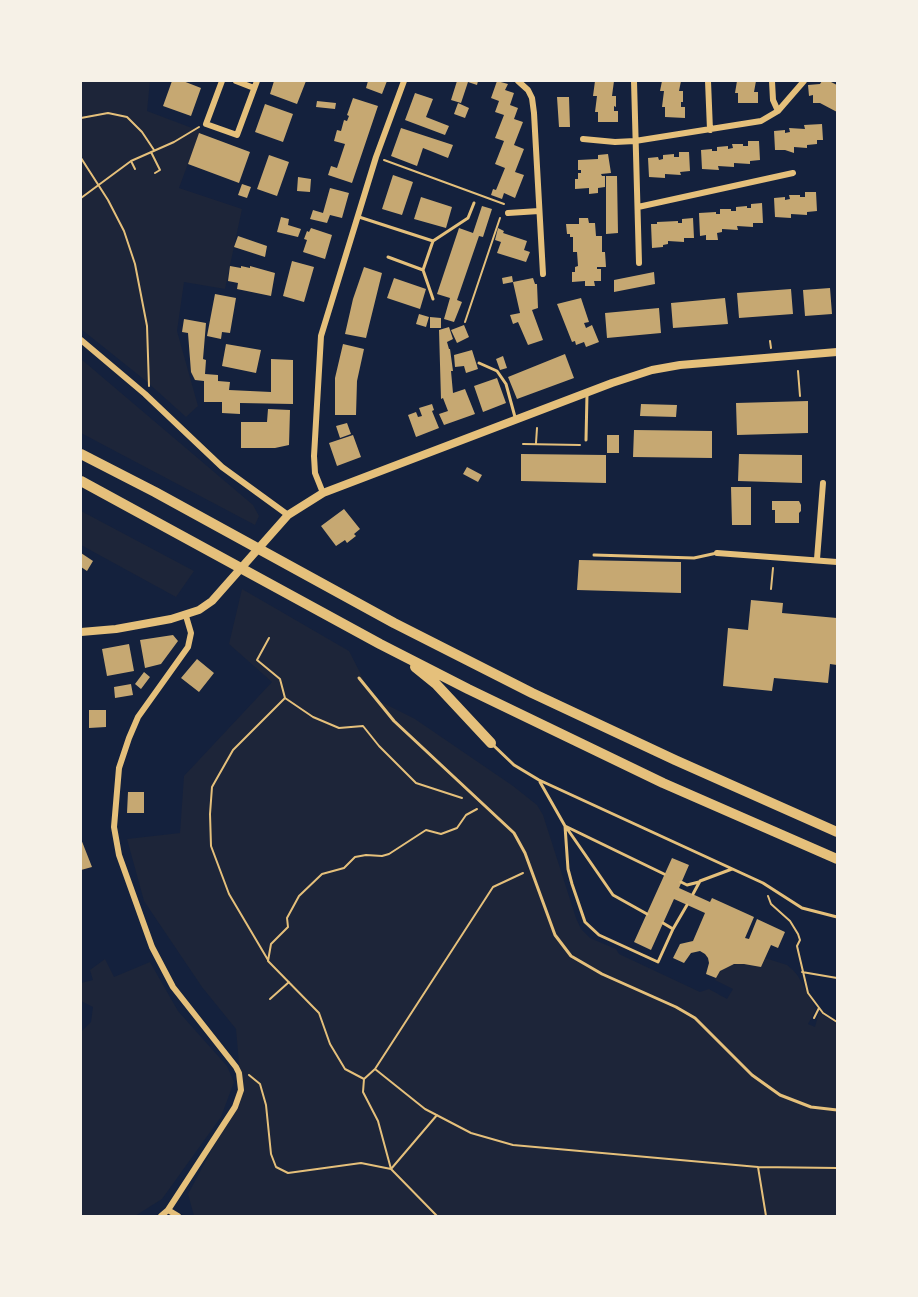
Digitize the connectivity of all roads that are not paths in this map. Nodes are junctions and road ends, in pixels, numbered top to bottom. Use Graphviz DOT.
graph roads {
  1 [pos="222,81"];
  2 [pos="236,81"];
  3 [pos="404,81"];
  4 [pos="518,81"];
  5 [pos="634,81"];
  6 [pos="708,81"];
  7 [pos="772,81"];
  8 [pos="804,81"];
  9 [pos="255,84"];
  10 [pos="777,111"];
  11 [pos="710,130"];
  12 [pos="583,139"];
  13 [pos="635,141"];
  14 [pos="794,173"];
  15 [pos="474,203"];
  16 [pos="638,207"];
  17 [pos="539,211"];
  18 [pos="508,213"];
  19 [pos="357,216"];
  20 [pos="433,241"];
  21 [pos="388,257"];
  22 [pos="639,263"];
  23 [pos="423,270"];
  24 [pos="543,274"];
  25 [pos="433,299"];
  26 [pos="81,340"];
  27 [pos="837,352"];
  28 [pos="479,363"];
  29 [pos="587,392"];
  30 [pos="515,419"];
  31 [pos="586,440"];
  32 [pos="81,454"];
  33 [pos="81,481"];
  34 [pos="823,483"];
  35 [pos="323,493"];
  36 [pos="288,515"];
  37 [pos="717,553"];
  38 [pos="594,555"];
  39 [pos="817,559"];
  40 [pos="837,562"];
  41 [pos="186,616"];
  42 [pos="81,632"];
  43 [pos="380,644"];
  44 [pos="359,678"];
  45 [pos="491,743"];
  46 [pos="539,780"];
  47 [pos="565,826"];
  48 [pos="837,832"];
  49 [pos="837,859"];
  50 [pos="734,869"];
  51 [pos="664,874"];
  52 [pos="700,881"];
  53 [pos="681,882"];
  54 [pos="693,894"];
  55 [pos="687,905"];
  56 [pos="647,914"];
  57 [pos="837,917"];
  58 [pos="663,923"];
  59 [pos="673,929"];
  60 [pos="837,1110"];
  61 [pos="168,1210"];
  62 [pos="161,1216"];
  63 [pos="178,1216"];
  1 -- 9 [label="street"];
  2 -- 9 [label="street"];
  3 -- 19 [label="street"];
  4 -- 17 [label="street"];
  5 -- 13 [label="street"];
  6 -- 11 [label="street"];
  7 -- 10 [label="street"];
  8 -- 10 [label="street"];
  10 -- 11 [label="street"];
  11 -- 13 [label="street"];
  12 -- 13 [label="street"];
  13 -- 16 [label="street"];
  14 -- 16 [label="street"];
  15 -- 20 [label="lane"];
  16 -- 22 [label="street"];
  17 -- 18 [label="street"];
  17 -- 24 [label="street"];
  19 -- 20 [label="lane"];
  19 -- 35 [label="street"];
  20 -- 23 [label="lane"];
  21 -- 23 [label="lane"];
  23 -- 25 [label="lane"];
  26 -- 36 [label="street"];
  27 -- 29 [label="main road"];
  28 -- 30 [label="lane"];
  29 -- 30 [label="main road"];
  29 -- 31 [label="lane"];
  30 -- 35 [label="main road"];
  32 -- 48 [label="highway"];
  33 -- 43 [label="highway"];
  34 -- 39 [label="street"];
  35 -- 36 [label="main road"];
  36 -- 41 [label="main road"];
  37 -- 38 [label="lane"];
  37 -- 39 [label="street"];
  39 -- 40 [label="street"];
  41 -- 42 [label="main road"];
  41 -- 61 [label="street"];
  43 -- 45 [label="highway"];
  43 -- 49 [label="highway"];
  44 -- 60 [label="lane"];
  45 -- 46 [label="lane"];
  46 -- 47 [label="lane"];
  46 -- 50 [label="lane"];
  47 -- 51 [label="lane"];
  47 -- 56 [label="lane"];
  47 -- 59 [label="lane"];
  50 -- 52 [label="lane"];
  50 -- 57 [label="lane"];
  52 -- 53 [label="lane"];
  52 -- 54 [label="lane"];
  55 -- 59 [label="lane"];
  58 -- 59 [label="lane"];
  61 -- 62 [label="street"];
  61 -- 63 [label="street"];
}
